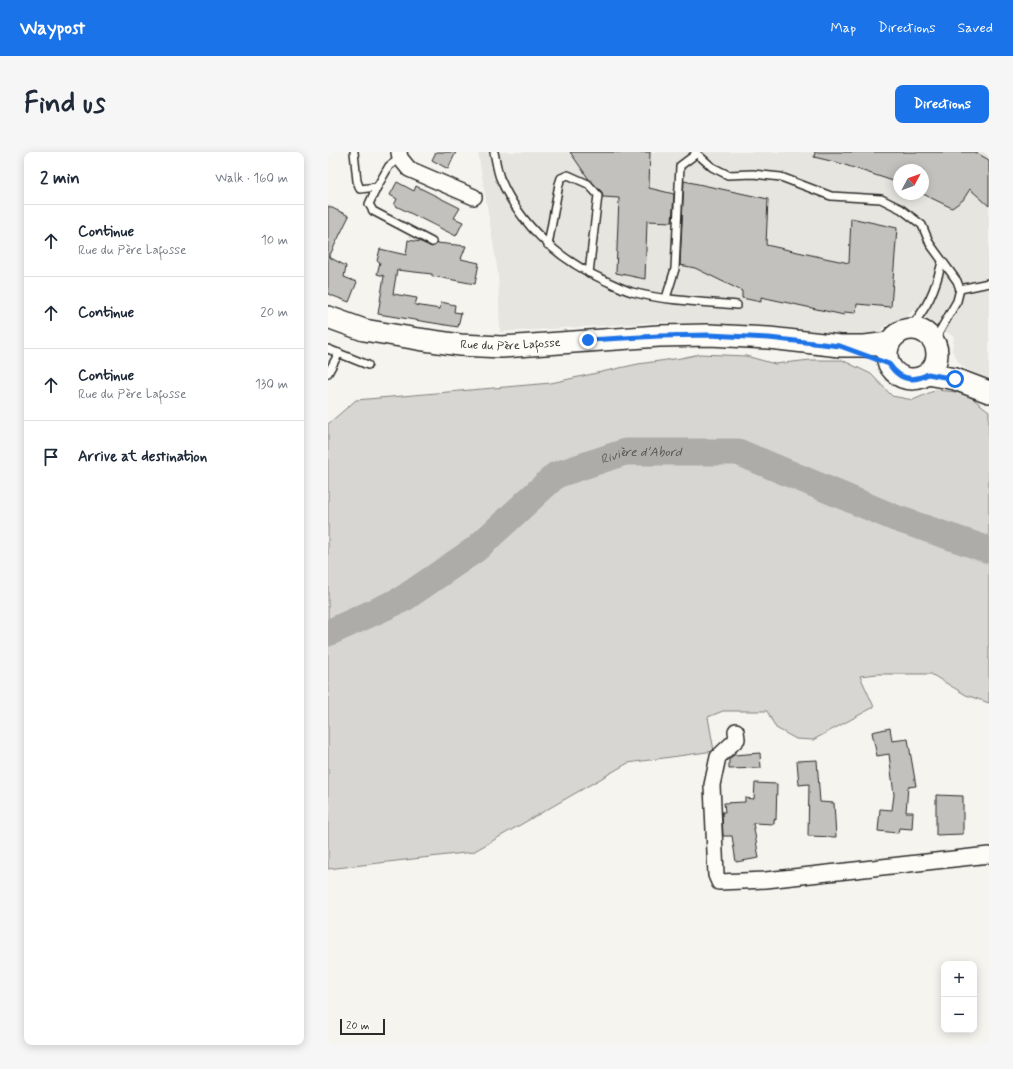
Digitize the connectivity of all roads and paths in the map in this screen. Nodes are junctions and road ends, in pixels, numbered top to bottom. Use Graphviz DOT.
graph roads {
  1 [pos="354,152"];
  2 [pos="494,152"];
  3 [pos="696,153"];
  4 [pos="399,155"];
  5 [pos="377,187"];
  6 [pos="474,198"];
  7 [pos="432,242"];
  8 [pos="548,245"];
  9 [pos="942,262"];
  10 [pos="589,273"];
  11 [pos="989,283"];
  12 [pos="960,289"];
  13 [pos="666,298"];
  14 [pos="737,305"];
  15 [pos="328,317"];
  16 [pos="909,328"];
  17 [pos="889,343"];
  18 [pos="840,346"];
  19 [pos="936,348"];
  20 [pos="328,349"];
  21 [pos="339,353"];
  22 [pos="889,364"];
  23 [pos="368,365"];
  24 [pos="328,372"];
  25 [pos="928,374"];
  26 [pos="983,390"];
  27 [pos="736,731"];
  28 [pos="989,855"];
  1 -- 5 [label="lane"];
  2 -- 8 [label="lane"];
  3 -- 9 [label="lane"];
  3 -- 13 [label="lane"];
  4 -- 5 [label="lane"];
  4 -- 6 [label="street"];
  5 -- 7 [label="lane"];
  8 -- 10 [label="lane"];
  8 -- 10 [label="lane"];
  9 -- 12 [label="lane"];
  9 -- 16 [label="lane"];
  10 -- 13 [label="lane"];
  11 -- 12 [label="lane"];
  12 -- 19 [label="lane"];
  13 -- 14 [label="lane"];
  15 -- 18 [label="street, Rue du Père Lafosse"];
  16 -- 17 [label="street"];
  16 -- 19 [label="street"];
  17 -- 18 [label="street, Rue du Père Lafosse"];
  17 -- 22 [label="street"];
  18 -- 22 [label="street, Rue du Père Lafosse"];
  19 -- 25 [label="street"];
  19 -- 26 [label="street"];
  20 -- 21 [label="lane"];
  21 -- 23 [label="lane"];
  21 -- 24 [label="lane"];
  22 -- 25 [label="street"];
  25 -- 26 [label="street"];
  27 -- 28 [label="street"];
}
